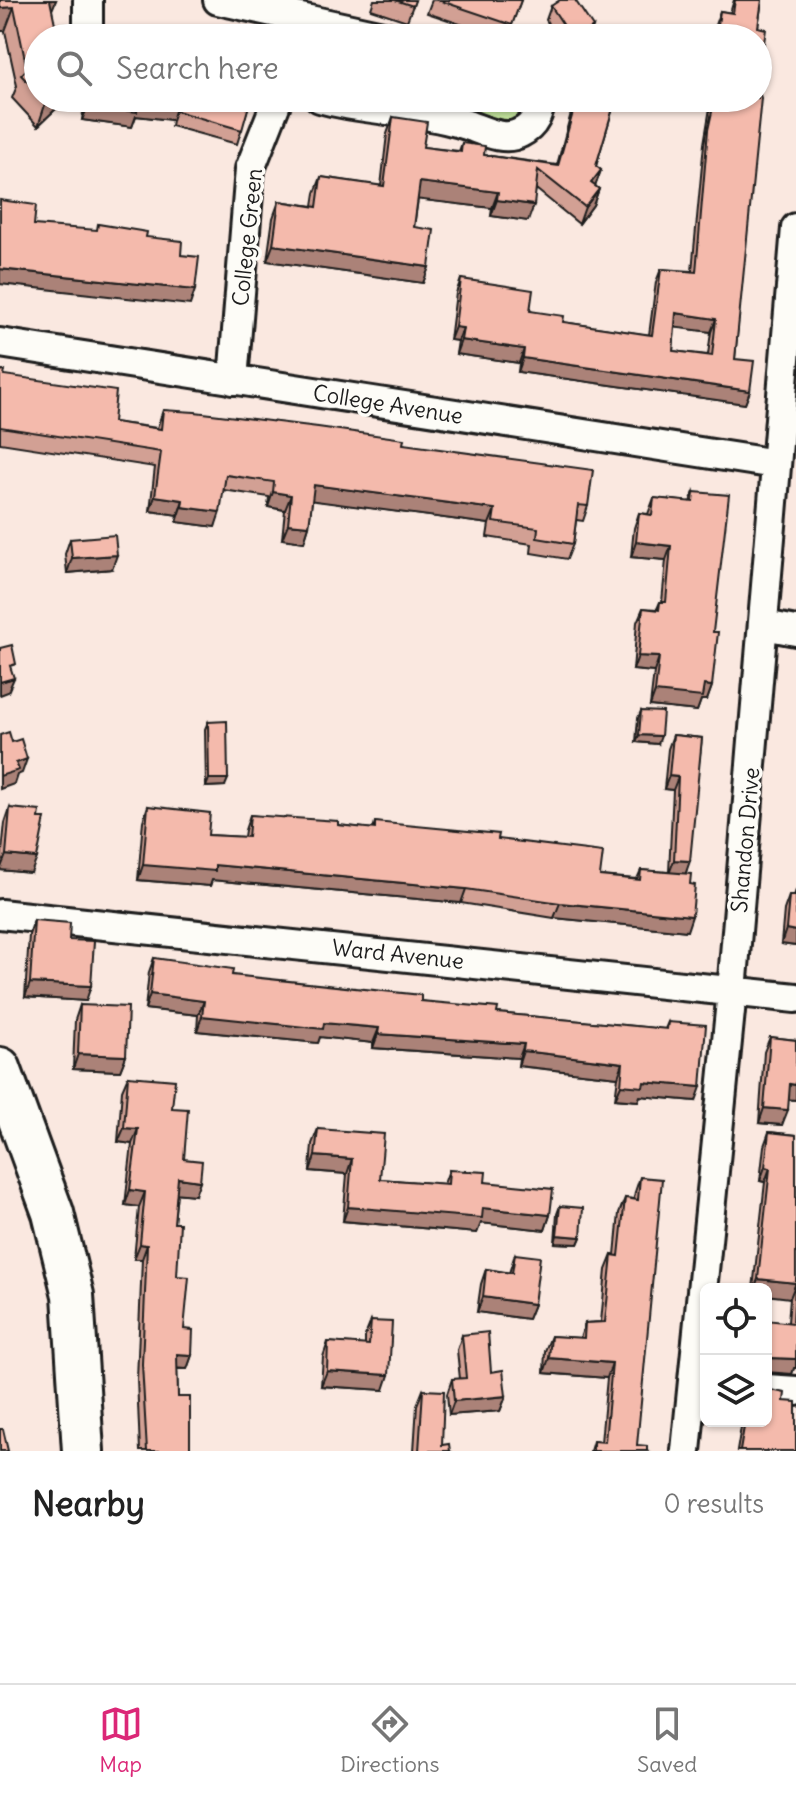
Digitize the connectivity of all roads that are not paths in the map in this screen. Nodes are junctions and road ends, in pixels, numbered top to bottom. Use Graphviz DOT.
graph roads {
  1 [pos="88,0"];
  2 [pos="218,0"];
  3 [pos="352,13"];
  4 [pos="88,24"];
  5 [pos="370,24"];
  6 [pos="272,112"];
  7 [pos="392,112"];
  8 [pos="538,112"];
  9 [pos="796,228"];
  10 [pos="0,343"];
  11 [pos="233,380"];
  12 [pos="776,464"];
  13 [pos="764,625"];
  14 [pos="796,631"];
  15 [pos="0,914"];
  16 [pos="732,991"];
  17 [pos="796,998"];
  18 [pos="0,1068"];
  19 [pos="699,1377"];
  20 [pos="772,1389"];
  21 [pos="796,1391"];
  22 [pos="83,1451"];
  23 [pos="686,1451"];
  1 -- 4 [label="street"];
  2 -- 3 [label="street"];
  3 -- 5 [label="street"];
  6 -- 11 [label="street, College Green"];
  7 -- 8 [label="street"];
  9 -- 12 [label="street, Shandon Drive"];
  10 -- 11 [label="street, College Avenue"];
  11 -- 12 [label="street, College Avenue"];
  12 -- 13 [label="street, Shandon Drive"];
  13 -- 14 [label="street"];
  13 -- 16 [label="street, Shandon Drive"];
  15 -- 16 [label="street, Ward Avenue"];
  16 -- 17 [label="street, Ward Avenue"];
  16 -- 19 [label="street, Shandon Drive"];
  18 -- 22 [label="main road"];
  19 -- 23 [label="street, Shandon Drive"];
  20 -- 21 [label="street"];
}
